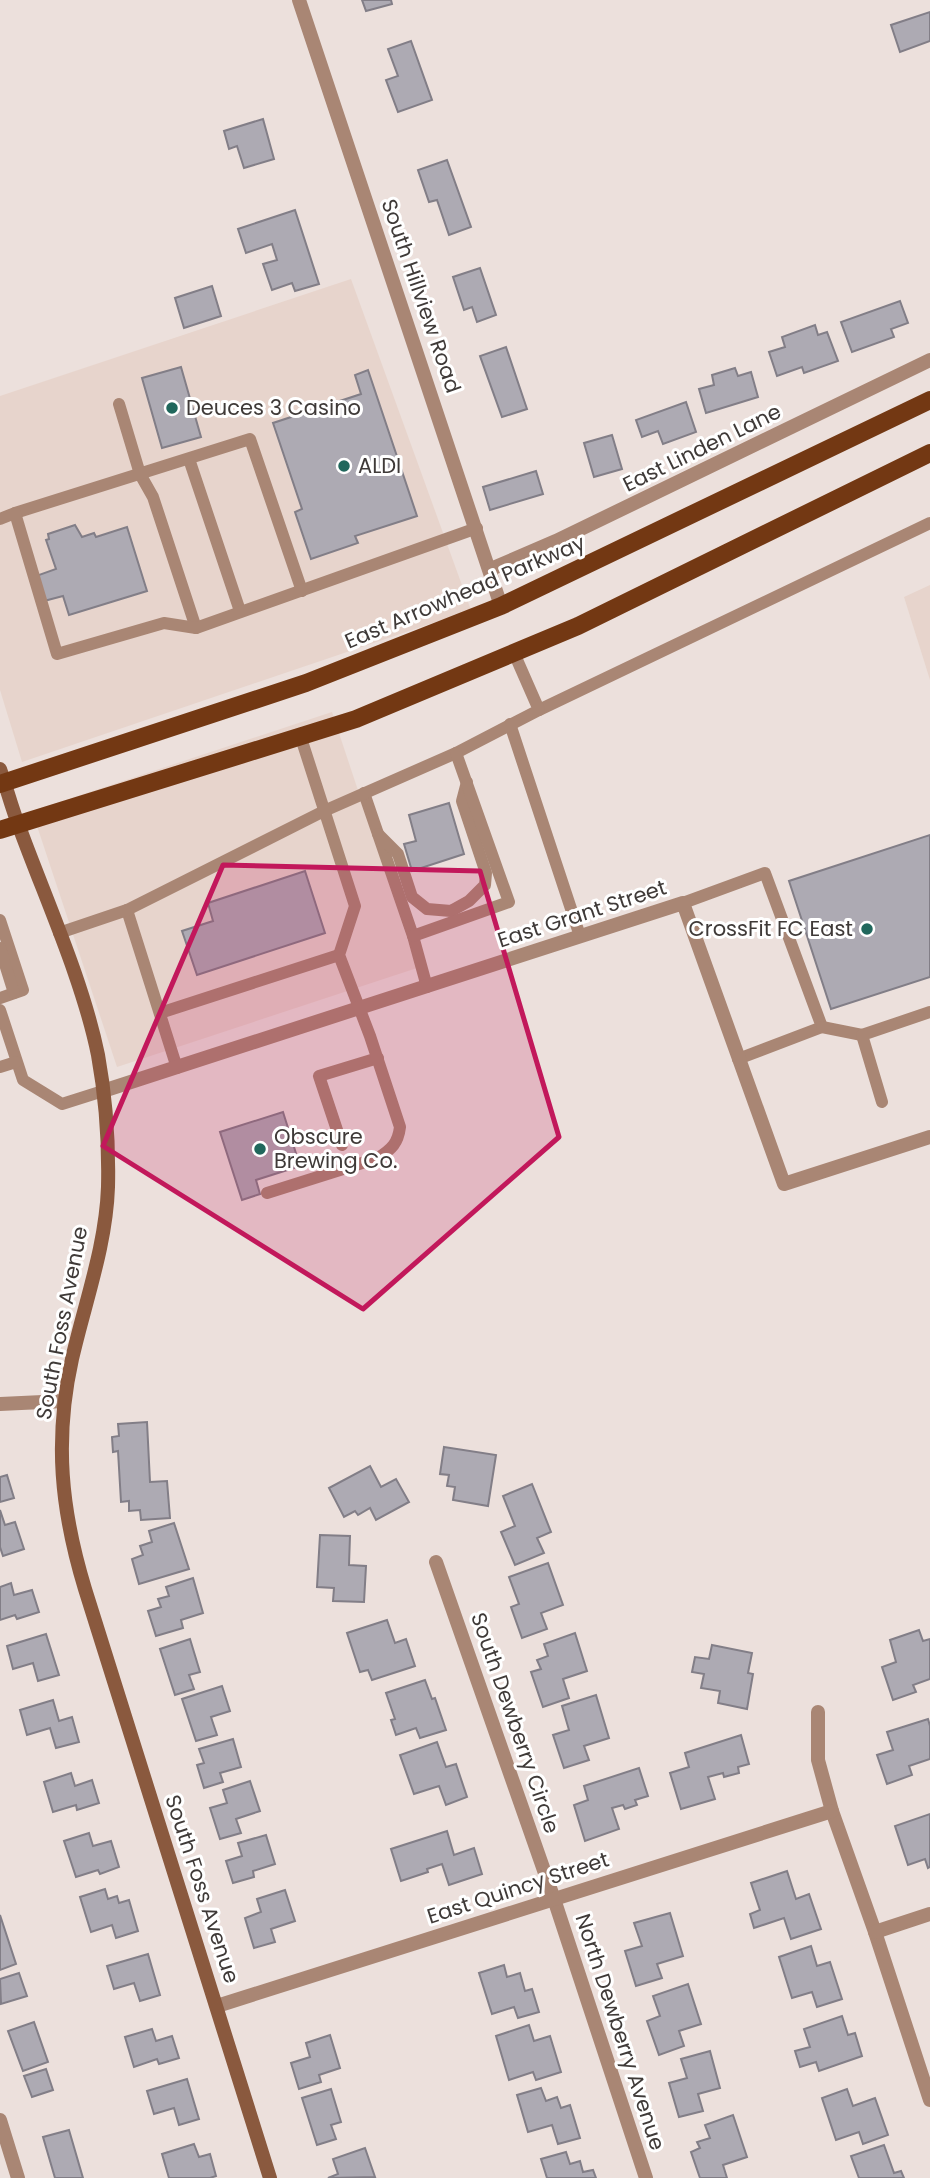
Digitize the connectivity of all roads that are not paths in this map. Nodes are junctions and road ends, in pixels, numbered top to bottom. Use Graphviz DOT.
graph roads {
  1 [pos="299,0"];
  2 [pos="930,360"];
  3 [pos="930,400"];
  4 [pos="119,404"];
  5 [pos="930,453"];
  6 [pos="189,459"];
  7 [pos="140,474"];
  8 [pos="15,513"];
  9 [pos="0,519"];
  10 [pos="930,523"];
  11 [pos="477,528"];
  12 [pos="491,569"];
  13 [pos="302,591"];
  14 [pos="501,606"];
  15 [pos="240,611"];
  16 [pos="196,628"];
  17 [pos="514,653"];
  18 [pos="539,710"];
  19 [pos="510,724"];
  20 [pos="300,738"];
  21 [pos="456,753"];
  22 [pos="2,778"];
  23 [pos="467,782"];
  24 [pos="364,793"];
  25 [pos="324,811"];
  26 [pos="18,825"];
  27 [pos="0,830"];
  28 [pos="377,834"];
  29 [pos="682,903"];
  30 [pos="127,910"];
  31 [pos="0,920"];
  32 [pos="59,933"];
  33 [pos="413,936"];
  34 [pos="580,936"];
  35 [pos="0,948"];
  36 [pos="339,955"];
  37 [pos="427,987"];
  38 [pos="14,993"];
  39 [pos="0,998"];
  40 [pos="360,1009"];
  41 [pos="0,1010"];
  42 [pos="930,1012"];
  43 [pos="160,1013"];
  44 [pos="822,1027"];
  45 [pos="862,1035"];
  46 [pos="378,1058"];
  47 [pos="738,1059"];
  48 [pos="16,1062"];
  49 [pos="0,1067"];
  50 [pos="177,1068"];
  51 [pos="103,1091"];
  52 [pos="882,1102"];
  53 [pos="930,1137"];
  54 [pos="342,1145"];
  55 [pos="267,1193"];
  56 [pos="64,1401"];
  57 [pos="0,1404"];
  58 [pos="436,1562"];
  59 [pos="818,1712"];
  60 [pos="832,1811"];
  61 [pos="554,1899"];
  62 [pos="930,1914"];
  63 [pos="875,1931"];
  64 [pos="217,2006"];
  65 [pos="930,2100"];
  66 [pos="0,2120"];
  67 [pos="18,2178"];
  68 [pos="270,2178"];
  69 [pos="646,2178"];
  1 -- 11 [label="street, South Hillview Road"];
  2 -- 12 [label="street, East Linden Lane"];
  3 -- 14 [label="main road, East Arrowhead Parkway"];
  4 -- 7 [label="lane"];
  5 -- 17 [label="main road"];
  6 -- 7 [label="lane"];
  6 -- 13 [label="lane"];
  6 -- 15 [label="lane"];
  7 -- 8 [label="lane"];
  7 -- 16 [label="lane"];
  8 -- 9 [label="lane"];
  8 -- 16 [label="lane"];
  10 -- 18 [label="lane"];
  11 -- 12 [label="street, South Hillview Road"];
  11 -- 13 [label="lane"];
  12 -- 14 [label="street, South Hillview Road"];
  13 -- 15 [label="lane"];
  14 -- 22 [label="main road, East Arrowhead Parkway"];
  15 -- 16 [label="lane"];
  17 -- 18 [label="lane"];
  17 -- 20 [label="main road"];
  18 -- 19 [label="lane"];
  19 -- 21 [label="lane"];
  19 -- 34 [label="lane"];
  20 -- 25 [label="lane"];
  20 -- 26 [label="main road"];
  21 -- 23 [label="lane"];
  21 -- 24 [label="lane"];
  22 -- 26 [label="street, South Foss Avenue"];
  23 -- 28 [label="lane"];
  23 -- 33 [label="lane"];
  24 -- 25 [label="lane"];
  24 -- 28 [label="lane"];
  25 -- 30 [label="lane"];
  25 -- 36 [label="lane"];
  26 -- 27 [label="main road"];
  26 -- 32 [label="street, South Foss Avenue"];
  28 -- 33 [label="lane"];
  29 -- 34 [label="street, East Grant Street"];
  29 -- 44 [label="lane"];
  29 -- 47 [label="street, East Grant Street"];
  30 -- 32 [label="lane"];
  30 -- 43 [label="lane"];
  31 -- 38 [label="lane"];
  32 -- 51 [label="street, South Foss Avenue"];
  33 -- 37 [label="lane"];
  34 -- 37 [label="street, East Grant Street"];
  35 -- 38 [label="lane"];
  36 -- 40 [label="lane"];
  36 -- 43 [label="lane"];
  37 -- 40 [label="street, East Grant Street"];
  38 -- 39 [label="lane"];
  40 -- 46 [label="lane"];
  40 -- 50 [label="street, East Grant Street"];
  41 -- 48 [label="lane"];
  42 -- 45 [label="lane"];
  43 -- 50 [label="lane"];
  44 -- 45 [label="lane"];
  44 -- 47 [label="lane"];
  45 -- 52 [label="lane"];
  46 -- 54 [label="lane"];
  46 -- 55 [label="lane"];
  47 -- 53 [label="street, East Grant Street"];
  48 -- 49 [label="lane"];
  48 -- 51 [label="lane"];
  50 -- 51 [label="street, East Grant Street"];
  51 -- 56 [label="street, South Foss Avenue"];
  56 -- 57 [label="street"];
  56 -- 64 [label="street, South Foss Avenue"];
  58 -- 61 [label="street, South Dewberry Circle"];
  59 -- 60 [label="street"];
  60 -- 61 [label="street, East Quincy Street"];
  60 -- 63 [label="street"];
  61 -- 64 [label="street, East Quincy Street"];
  61 -- 69 [label="street, North Dewberry Avenue"];
  62 -- 63 [label="street"];
  63 -- 65 [label="street"];
  64 -- 68 [label="street, South Foss Avenue"];
  66 -- 67 [label="street"];
}
